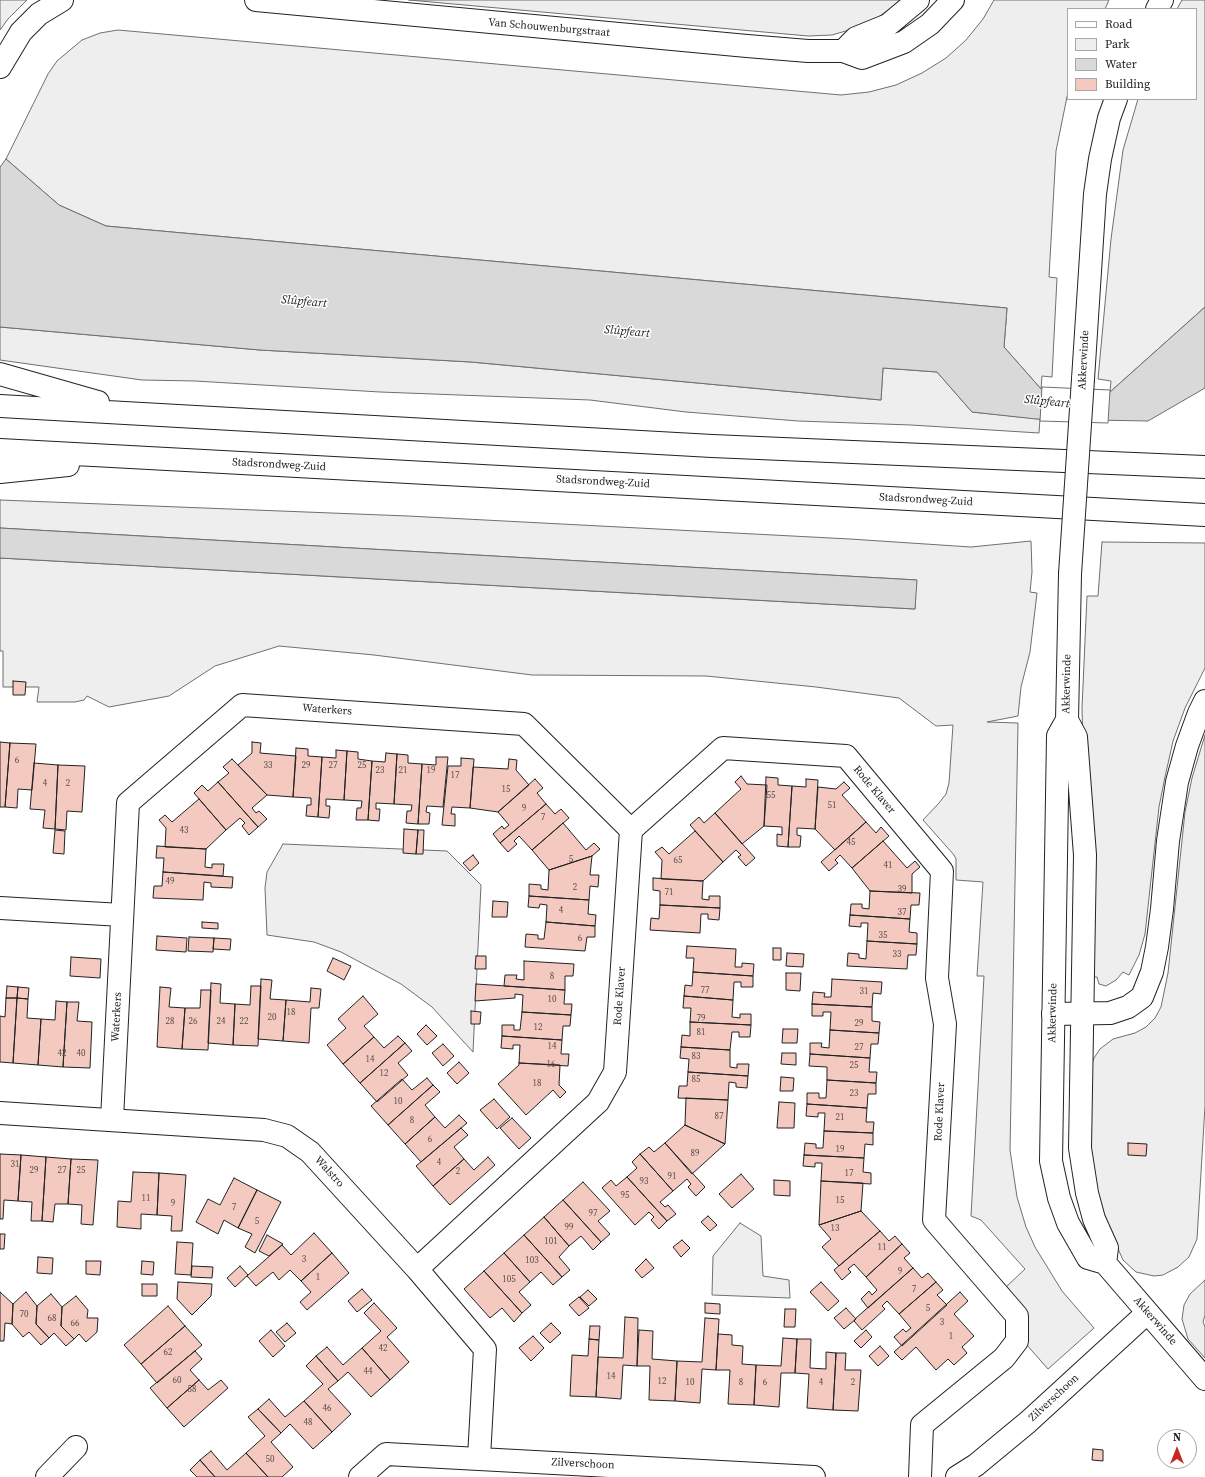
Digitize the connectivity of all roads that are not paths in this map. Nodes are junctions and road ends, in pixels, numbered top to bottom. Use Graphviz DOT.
graph roads {
  1 [pos="62,0"];
  2 [pos="256,0"];
  3 [pos="918,0"];
  4 [pos="953,0"];
  5 [pos="843,51"];
  6 [pos="0,67"];
  7 [pos="1116,100"];
  8 [pos="0,374"];
  9 [pos="0,406"];
  10 [pos="135,413"];
  11 [pos="0,450"];
  12 [pos="137,457"];
  13 [pos="1205,467"];
  14 [pos="0,472"];
  15 [pos="1205,515"];
  16 [pos="1205,701"];
  17 [pos="1067,720"];
  18 [pos="631,830"];
  19 [pos="0,908"];
  20 [pos="122,915"];
  21 [pos="1052,1014"];
  22 [pos="1082,1014"];
  23 [pos="0,1113"];
  24 [pos="112,1119"];
  25 [pos="1105,1263"];
  26 [pos="417,1269"];
  27 [pos="1147,1313"];
  28 [pos="1205,1379"];
  29 [pos="76,1448"];
  30 [pos="479,1458"];
  31 [pos="752,1476"];
  32 [pos="47,1477"];
  33 [pos="360,1477"];
  34 [pos="814,1477"];
  35 [pos="920,1477"];
  36 [pos="956,1477"];
  1 -- 6 [label="main road"];
  2 -- 5 [label="main road, Van Schouwenburgstraat"];
  3 -- 5 [label="main road"];
  4 -- 5 [label="main road, Van Schouwenburgstraat"];
  7 -- 17 [label="main road, Akkerwinde, bridge"];
  8 -- 10 [label="main road"];
  9 -- 10 [label="main road"];
  10 -- 13 [label="main road"];
  11 -- 12 [label="main road, Stadsrondweg-Zuid"];
  12 -- 14 [label="main road"];
  12 -- 15 [label="main road, Stadsrondweg-Zuid"];
  16 -- 22 [label="main road"];
  17 -- 21 [label="main road, Akkerwinde"];
  17 -- 22 [label="main road, Akkerwinde"];
  18 -- 20 [label="main road, Waterkers"];
  18 -- 26 [label="main road, Rode Klaver"];
  18 -- 35 [label="main road, Rode Klaver"];
  19 -- 20 [label="main road"];
  20 -- 24 [label="main road, Waterkers"];
  21 -- 22 [label="main road"];
  21 -- 25 [label="main road, Akkerwinde"];
  22 -- 25 [label="main road, Akkerwinde"];
  23 -- 24 [label="main road, Walstro"];
  24 -- 26 [label="main road, Walstro"];
  25 -- 27 [label="main road, Akkerwinde"];
  26 -- 30 [label="main road, Walstro"];
  27 -- 28 [label="main road, Akkerwinde"];
  27 -- 36 [label="main road, Zilverschoon"];
  29 -- 32 [label="main road"];
  30 -- 31 [label="main road, Zilverschoon"];
  30 -- 33 [label="main road, Zilverschoon"];
  31 -- 34 [label="main road, Zilverschoon"];
}
